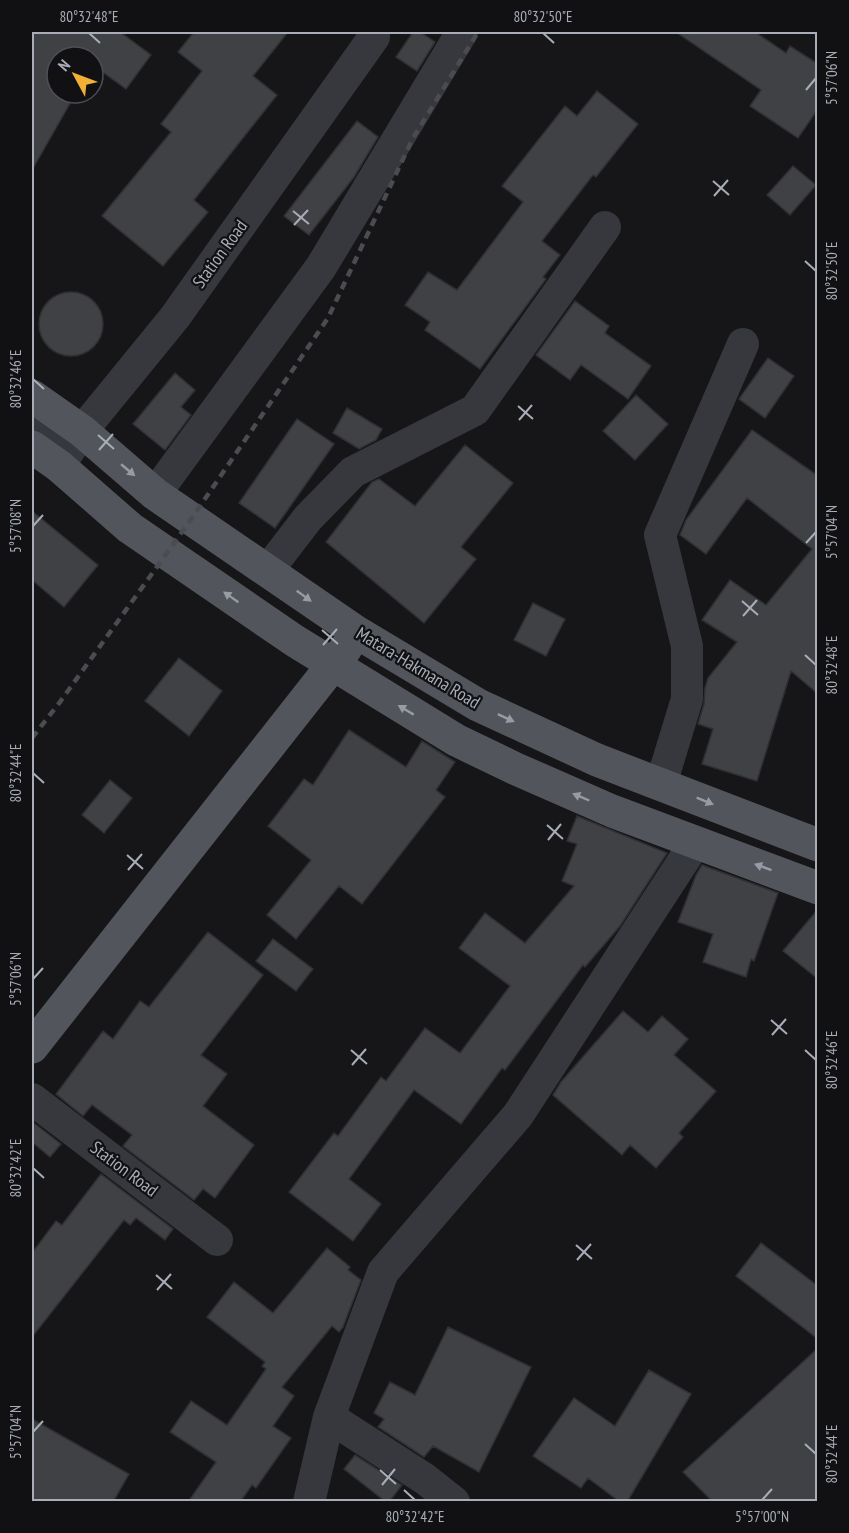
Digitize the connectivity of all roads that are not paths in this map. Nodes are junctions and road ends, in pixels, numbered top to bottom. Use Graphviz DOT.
graph roads {
  1 [pos="462,32"];
  2 [pos="374,37"];
  3 [pos="605,227"];
  4 [pos="743,344"];
  5 [pos="57,414"];
  6 [pos="39,453"];
  7 [pos="155,494"];
  8 [pos="268,570"];
  9 [pos="358,633"];
  10 [pos="332,665"];
  11 [pos="661,783"];
  12 [pos="695,843"];
  13 [pos="818,845"];
  14 [pos="818,888"];
  15 [pos="32,1047"];
  16 [pos="32,1098"];
  17 [pos="217,1240"];
  18 [pos="329,1417"];
  19 [pos="309,1502"];
  20 [pos="454,1502"];
  1 -- 7 [label="street"];
  2 -- 5 [label="street, Station Road"];
  3 -- 8 [label="street"];
  4 -- 11 [label="street"];
  5 -- 6 [label="street, Station Road"];
  5 -- 7 [label="main road, Matara-Hakmana Road, one-way"];
  10 -- 6 [label="main road, one-way"];
  7 -- 8 [label="main road, Matara-Hakmana Road"];
  8 -- 9 [label="main road, Matara-Hakmana Road, one-way"];
  9 -- 10 [label="main road"];
  9 -- 11 [label="main road, Matara-Hakmana Road, one-way"];
  12 -- 10 [label="main road, one-way"];
  10 -- 15 [label="main road"];
  11 -- 13 [label="main road, Matara-Hakmana Road, one-way"];
  14 -- 12 [label="main road, one-way"];
  12 -- 18 [label="street"];
  16 -- 17 [label="street, Station Road"];
  18 -- 19 [label="street"];
  18 -- 20 [label="street"];
}
